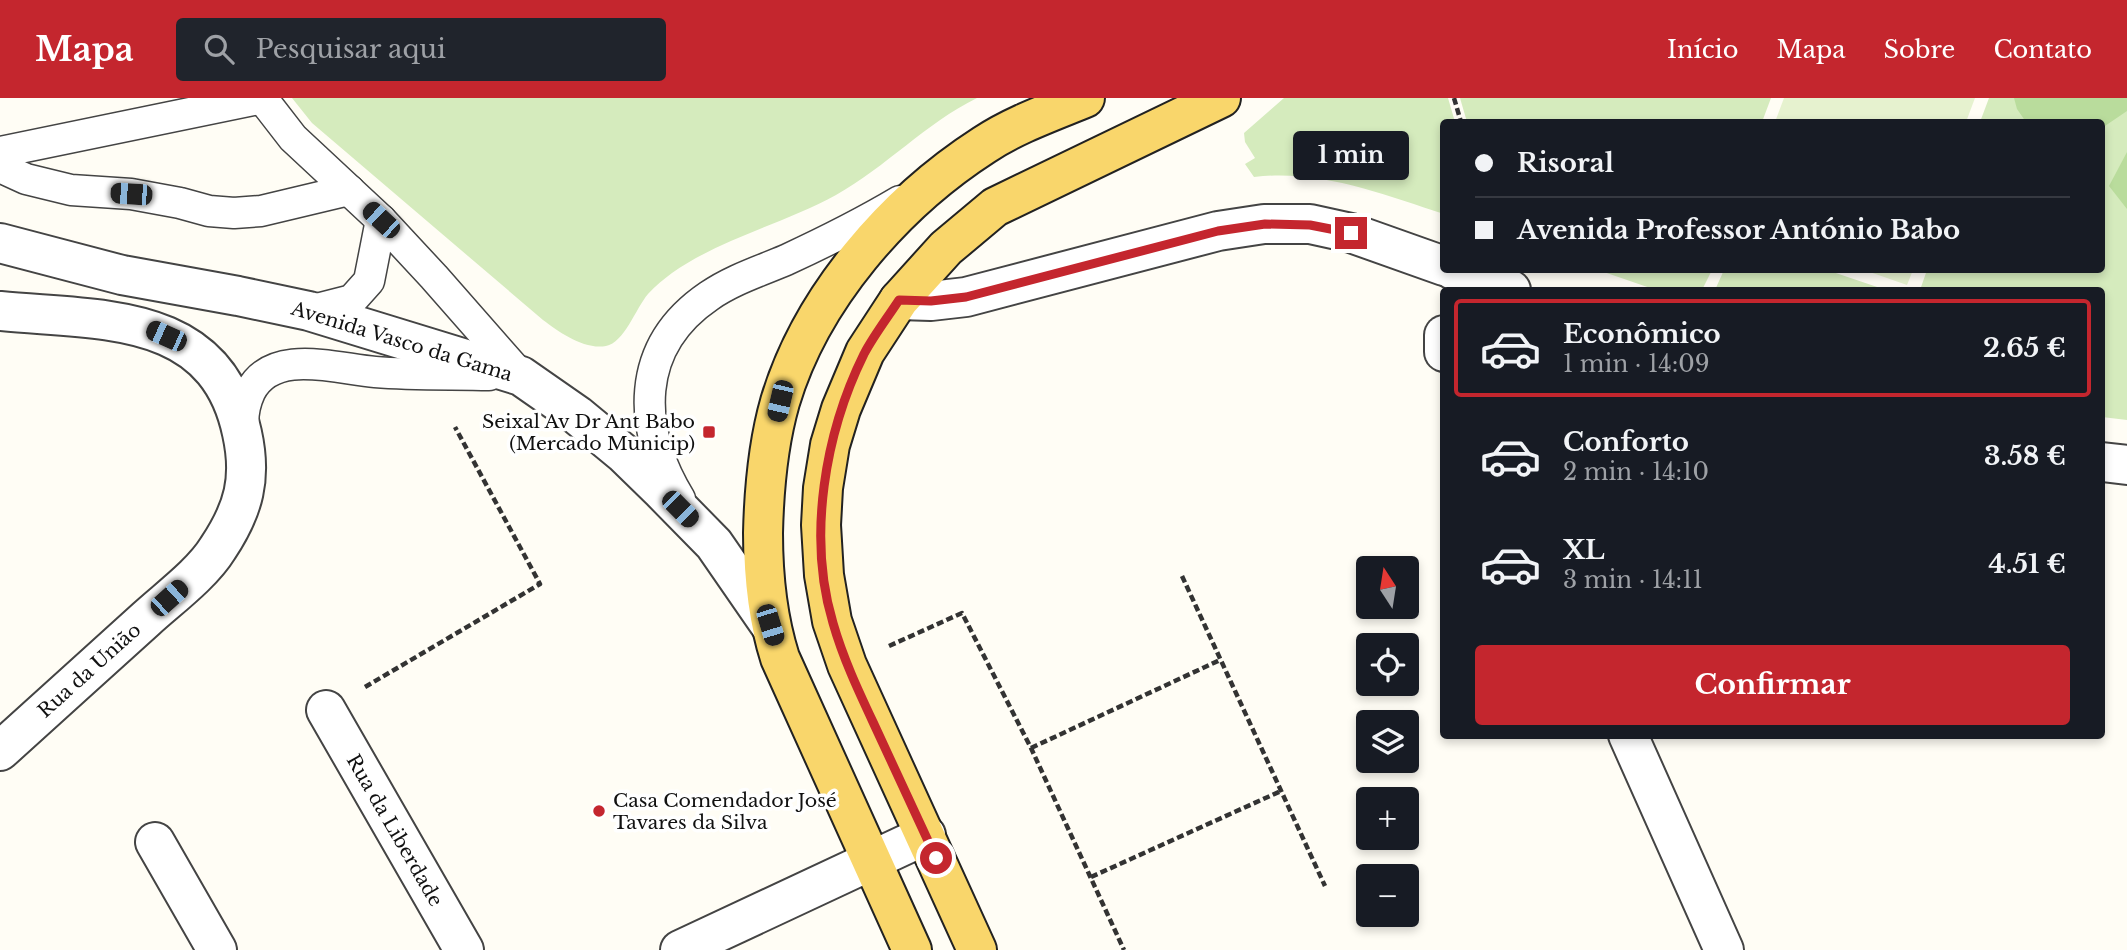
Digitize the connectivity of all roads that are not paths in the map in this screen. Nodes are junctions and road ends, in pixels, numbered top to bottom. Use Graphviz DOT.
graph roads {
  1 [pos="262,98"];
  2 [pos="1085,98"];
  3 [pos="1221,98"];
  4 [pos="0,152"];
  5 [pos="0,167"];
  6 [pos="943,173"];
  7 [pos="349,190"];
  8 [pos="381,220"];
  9 [pos="0,243"];
  10 [pos="1440,269"];
  11 [pos="1456,275"];
  12 [pos="1500,287"];
  13 [pos="899,300"];
  14 [pos="0,311"];
  15 [pos="309,311"];
  16 [pos="521,376"];
  17 [pos="247,459"];
  18 [pos="2105,462"];
  19 [pos="2127,465"];
  20 [pos="714,544"];
  21 [pos="770,625"];
  22 [pos="326,710"];
  23 [pos="1630,739"];
  24 [pos="0,751"];
  25 [pos="926,835"];
  26 [pos="155,842"];
  27 [pos="871,860"];
  28 [pos="217,950"];
  29 [pos="464,950"];
  30 [pos="680,950"];
  31 [pos="912,950"];
  32 [pos="977,950"];
  33 [pos="1724,950"];
  1 -- 4 [label="lane"];
  1 -- 7 [label="lane"];
  2 -- 6 [label="main road"];
  3 -- 13 [label="main road"];
  5 -- 7 [label="lane"];
  6 -- 20 [label="lane"];
  6 -- 21 [label="main road"];
  7 -- 8 [label="lane"];
  8 -- 15 [label="lane"];
  8 -- 16 [label="lane"];
  9 -- 15 [label="street, Avenida Vasco da Gama"];
  10 -- 13 [label="street"];
  11 -- 12 [label="street"];
  13 -- 25 [label="main road"];
  14 -- 17 [label="street"];
  15 -- 16 [label="street, Avenida Vasco da Gama"];
  16 -- 17 [label="lane, Rua da União"];
  16 -- 20 [label="street, Avenida Vasco da Gama"];
  17 -- 24 [label="street, Rua da União"];
  18 -- 19 [label="street"];
  20 -- 21 [label="street, Avenida Vasco da Gama"];
  21 -- 27 [label="main road, Avenida Vasco da Gama"];
  22 -- 29 [label="street, Rua da Liberdade"];
  23 -- 33 [label="street"];
  25 -- 27 [label="street"];
  25 -- 32 [label="main road"];
  26 -- 28 [label="street"];
  27 -- 30 [label="street"];
  27 -- 31 [label="main road, Avenida Vasco da Gama"];
}
